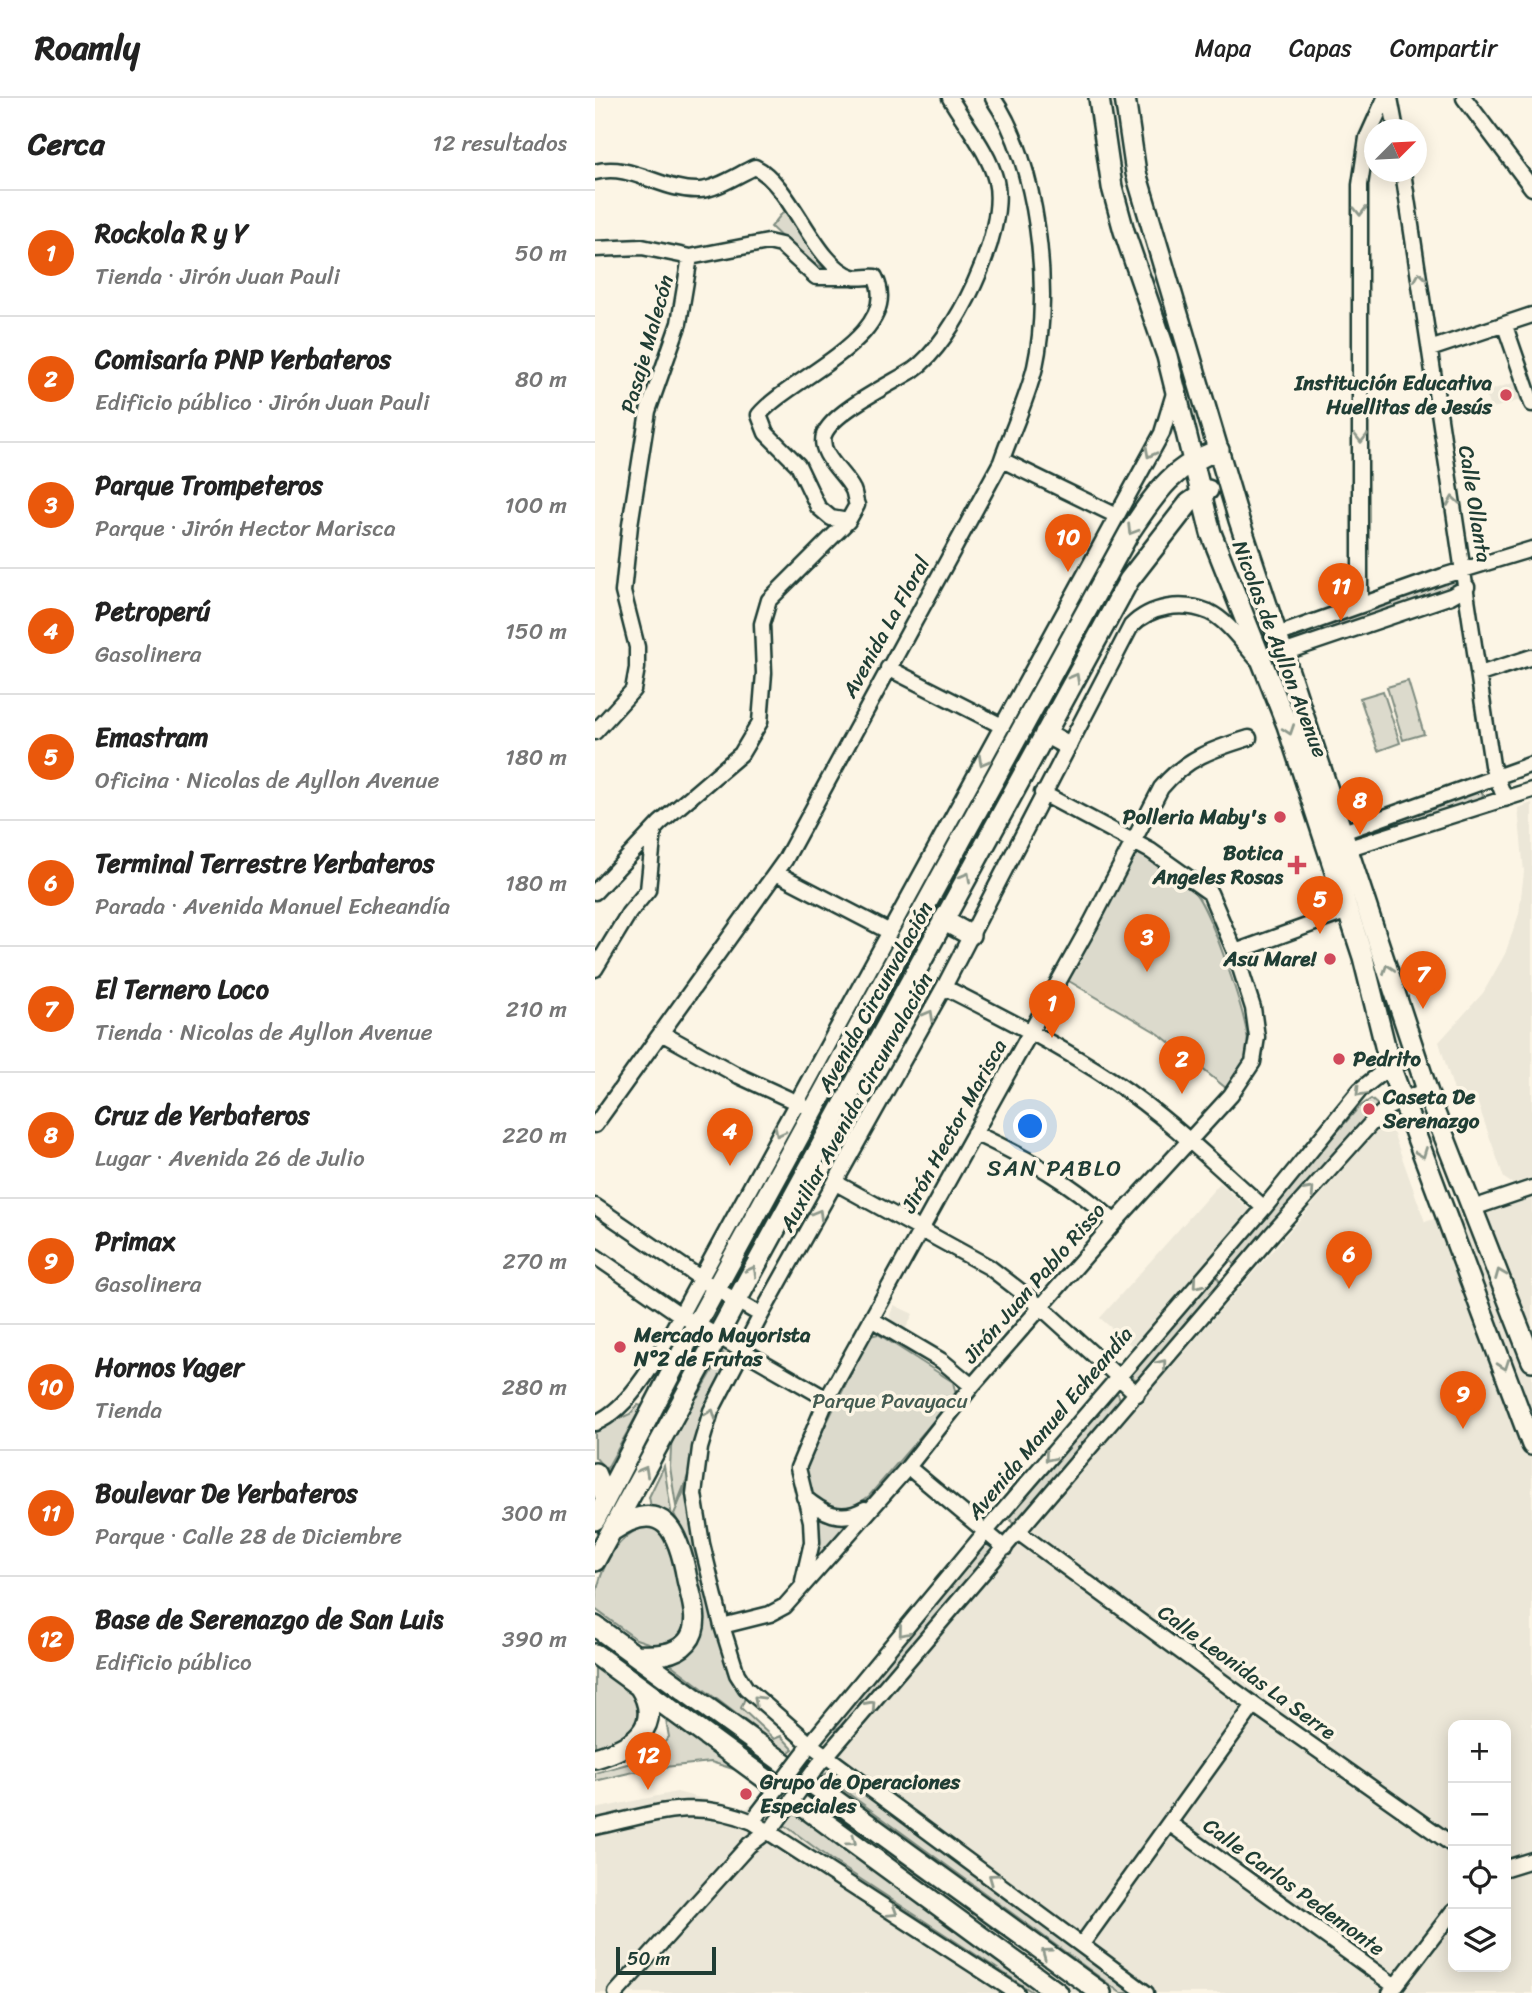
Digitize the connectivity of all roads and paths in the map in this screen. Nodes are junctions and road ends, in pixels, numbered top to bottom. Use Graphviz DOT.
graph roads {
  1 [pos="950,98"];
  2 [pos="993,98"];
  3 [pos="1099,98"];
  4 [pos="1125,98"];
  5 [pos="1388,98"];
  6 [pos="1464,98"];
  7 [pos="1393,119"];
  8 [pos="595,172"];
  9 [pos="1404,182"];
  10 [pos="1532,188"];
  11 [pos="595,249"];
  12 [pos="690,257"];
  13 [pos="854,277"];
  14 [pos="1532,315"];
  15 [pos="1505,326"];
  16 [pos="1430,349"];
  17 [pos="1175,390"];
  18 [pos="1532,404"];
  19 [pos="1219,450"];
  20 [pos="1002,460"];
  21 [pos="1191,460"];
  22 [pos="1227,484"];
  23 [pos="1200,493"];
  24 [pos="1115,515"];
  25 [pos="848,521"];
  26 [pos="1532,549"];
  27 [pos="1464,569"];
  28 [pos="1467,587"];
  29 [pos="1360,604"];
  30 [pos="1280,644"];
  31 [pos="1532,657"];
  32 [pos="1265,667"];
  33 [pos="888,668"];
  34 [pos="1480,674"];
  35 [pos="1002,726"];
  36 [pos="595,732"];
  37 [pos="1045,733"];
  38 [pos="1249,738"];
  39 [pos="1067,745"];
  40 [pos="1532,764"];
  41 [pos="1496,776"];
  42 [pos="1532,790"];
  43 [pos="1042,793"];
  44 [pos="1505,799"];
  45 [pos="654,830"];
  46 [pos="1346,840"];
  47 [pos="1135,842"];
  48 [pos="776,873"];
  49 [pos="595,892"];
  50 [pos="1348,911"];
  51 [pos="943,920"];
  52 [pos="888,931"];
  53 [pos="970,935"];
  54 [pos="1235,952"];
  55 [pos="595,969"];
  56 [pos="944,987"];
  57 [pos="1031,1032"];
  58 [pos="663,1034"];
  59 [pos="1417,1057"];
  60 [pos="1390,1066"];
  61 [pos="1427,1089"];
  62 [pos="1402,1100"];
  63 [pos="796,1102"];
  64 [pos="599,1109"];
  65 [pos="814,1111"];
  66 [pos="595,1125"];
  67 [pos="974,1133"];
  68 [pos="1189,1140"];
  69 [pos="836,1183"];
  70 [pos="1532,1188"];
  71 [pos="595,1206"];
  72 [pos="1264,1208"];
  73 [pos="1473,1208"];
  74 [pos="1115,1222"];
  75 [pos="922,1228"];
  76 [pos="595,1256"];
  77 [pos="1217,1261"];
  78 [pos="1235,1277"];
  79 [pos="708,1284"];
  80 [pos="737,1300"];
  81 [pos="1041,1307"];
  82 [pos="679,1314"];
  83 [pos="761,1315"];
  84 [pos="871,1319"];
  85 [pos="696,1325"];
  86 [pos="717,1337"];
  87 [pos="742,1352"];
  88 [pos="1532,1361"];
  89 [pos="1117,1376"];
  90 [pos="972,1385"];
  91 [pos="1137,1394"];
  92 [pos="827,1399"];
  93 [pos="595,1423"];
  94 [pos="1532,1445"];
  95 [pos="908,1466"];
  96 [pos="595,1473"];
  97 [pos="804,1497"];
  98 [pos="606,1499"];
  99 [pos="872,1504"];
  100 [pos="595,1520"];
  101 [pos="612,1531"];
  102 [pos="987,1531"];
  103 [pos="1018,1532"];
  104 [pos="1005,1548"];
  105 [pos="595,1561"];
  106 [pos="800,1589"];
  107 [pos="595,1626"];
  108 [pos="722,1626"];
  109 [pos="595,1654"];
  110 [pos="636,1655"];
  111 [pos="639,1685"];
  112 [pos="1254,1705"];
  113 [pos="807,1749"];
  114 [pos="595,1758"];
  115 [pos="823,1760"];
  116 [pos="755,1819"];
  117 [pos="1170,1823"];
  118 [pos="595,1827"];
  119 [pos="772,1829"];
  120 [pos="1448,1841"];
  121 [pos="749,1846"];
  122 [pos="1532,1860"];
  123 [pos="1511,1866"];
  124 [pos="1448,1917"];
  125 [pos="1082,1944"];
  126 [pos="1392,1989"];
  127 [pos="616,1993"];
  128 [pos="1017,1993"];
  129 [pos="1058,1993"];
  130 [pos="1101,1993"];
  131 [pos="1146,1993"];
  1 -- 25 [label="street"];
  2 -- 20 [label="street, Avenida La Floral"];
  3 -- 17 [label="main road, Nicolas de Ayllon Avenue"];
  4 -- 19 [label="main road, Nicolas de Ayllon Avenue"];
  5 -- 7 [label="street"];
  5 -- 29 [label="street, one-way"];
  6 -- 10 [label="street"];
  8 -- 13 [label="street"];
  16 -- 9 [label="street, Calle Ollanta, one-way"];
  11 -- 12 [label="street"];
  12 -- 13 [label="street"];
  12 -- 36 [label="street, Pasaje Malecón"];
  13 -- 25 [label="street"];
  14 -- 15 [label="street"];
  15 -- 16 [label="street"];
  15 -- 18 [label="street"];
  27 -- 16 [label="street, Calle Ollanta, one-way"];
  17 -- 21 [label="main road, Nicolas de Ayllon Avenue"];
  17 -- 24 [label="street, one-way"];
  19 -- 21 [label="main road, Avenida Circunvalación"];
  19 -- 22 [label="main road, Nicolas de Ayllon Avenue"];
  20 -- 24 [label="street"];
  20 -- 33 [label="street, Avenida La Floral"];
  21 -- 23 [label="main road, Nicolas de Ayllon Avenue"];
  21 -- 65 [label="main road, Avenida Circunvalación, one-way"];
  22 -- 23 [label="main road"];
  22 -- 30 [label="main road, Nicolas de Ayllon Avenue"];
  23 -- 32 [label="main road, Nicolas de Ayllon Avenue"];
  37 -- 23 [label="main road, Avenida Circunvalación, one-way"];
  24 -- 35 [label="street"];
  25 -- 45 [label="street"];
  26 -- 27 [label="street"];
  27 -- 28 [label="street, Calle Ollanta"];
  27 -- 29 [label="street"];
  28 -- 30 [label="street"];
  28 -- 34 [label="street, Calle Ollanta"];
  29 -- 30 [label="street"];
  30 -- 46 [label="main road, Nicolas de Ayllon Avenue"];
  31 -- 34 [label="street"];
  32 -- 39 [label="street, Auxiliar Avenida Circunvalación"];
  32 -- 50 [label="main road, Nicolas de Ayllon Avenue, one-way"];
  33 -- 35 [label="street"];
  33 -- 48 [label="street, Avenida La Floral"];
  34 -- 41 [label="street, Calle Ollanta"];
  35 -- 52 [label="street, one-way"];
  37 -- 39 [label="main road"];
  51 -- 37 [label="main road, Avenida Circunvalación, one-way"];
  38 -- 47 [label="street, Jirón Hector Marisca"];
  39 -- 43 [label="street, Auxiliar Avenida Circunvalación"];
  40 -- 41 [label="street"];
  41 -- 44 [label="street, Calle Ollanta"];
  41 -- 46 [label="street"];
  42 -- 44 [label="street"];
  43 -- 47 [label="street, Jirón Juan Pablo Risso"];
  43 -- 53 [label="street, Auxiliar Avenida Circunvalación"];
  44 -- 46 [label="street"];
  45 -- 49 [label="street"];
  45 -- 55 [label="street"];
  59 -- 46 [label="main road, Nicolas de Ayllon Avenue, one-way"];
  47 -- 54 [label="street, Jirón Juan Pablo Risso"];
  47 -- 57 [label="street, Jirón Hector Marisca"];
  48 -- 52 [label="street"];
  48 -- 58 [label="street, Avenida La Floral"];
  50 -- 54 [label="street"];
  50 -- 60 [label="main road, Nicolas de Ayllon Avenue"];
  51 -- 53 [label="main road"];
  80 -- 51 [label="main road, Avenida Circunvalación, one-way"];
  52 -- 63 [label="street"];
  53 -- 56 [label="street, Auxiliar Avenida Circunvalación"];
  54 -- 68 [label="street, Jirón Juan Pablo Risso"];
  56 -- 57 [label="street"];
  69 -- 56 [label="street, Auxiliar Avenida Circunvalación, one-way"];
  57 -- 67 [label="street, Jirón Hector Marisca"];
  57 -- 68 [label="street"];
  58 -- 63 [label="street"];
  58 -- 64 [label="street, Avenida La Floral"];
  59 -- 60 [label="street, Avenida Manuel Echeandía"];
  59 -- 61 [label="main road, Nicolas de Ayllon Avenue"];
  60 -- 62 [label="main road, Nicolas de Ayllon Avenue"];
  60 -- 72 [label="street, Avenida Manuel Echeandía, one-way"];
  61 -- 62 [label="street"];
  61 -- 73 [label="main road, Nicolas de Ayllon Avenue"];
  78 -- 62 [label="street, one-way"];
  62 -- 94 [label="main road, Nicolas de Ayllon Avenue, one-way"];
  63 -- 65 [label="street"];
  63 -- 79 [label="street, one-way"];
  64 -- 66 [label="street, Avenida La Floral"];
  65 -- 79 [label="main road, Avenida Circunvalación"];
  67 -- 74 [label="street"];
  67 -- 75 [label="street, Jirón Hector Marisca"];
  68 -- 72 [label="street"];
  68 -- 74 [label="street, Jirón Juan Pablo Risso"];
  69 -- 75 [label="street"];
  83 -- 69 [label="street, Auxiliar Avenida Circunvalación, one-way"];
  70 -- 73 [label="street"];
  71 -- 79 [label="street"];
  72 -- 77 [label="street, Avenida Manuel Echeandía"];
  88 -- 73 [label="main road, Nicolas de Ayllon Avenue, one-way"];
  74 -- 81 [label="street, Jirón Juan Pablo Risso"];
  75 -- 81 [label="street"];
  75 -- 84 [label="street, Jirón Hector Marisca"];
  76 -- 82 [label="street"];
  77 -- 78 [label="street"];
  77 -- 89 [label="street, Avenida Manuel Echeandía, one-way"];
  91 -- 78 [label="street, one-way"];
  79 -- 80 [label="street"];
  79 -- 82 [label="street"];
  79 -- 85 [label="main road, Avenida Circunvalación"];
  80 -- 83 [label="street"];
  80 -- 86 [label="main road, Avenida Circunvalación"];
  81 -- 89 [label="street"];
  81 -- 90 [label="street, Jirón Juan Pablo Risso"];
  82 -- 85 [label="street"];
  82 -- 93 [label="street"];
  83 -- 87 [label="street, Auxiliar Avenida Circunvalación"];
  84 -- 90 [label="street"];
  84 -- 92 [label="street, Jirón Hector Marisca"];
  85 -- 86 [label="street"];
  85 -- 98 [label="main road, Avenida Circunvalación"];
  86 -- 87 [label="street"];
  101 -- 86 [label="main road, Avenida Circunvalación, one-way"];
  87 -- 92 [label="street"];
  108 -- 87 [label="street, Auxiliar Avenida Circunvalación, one-way"];
  89 -- 91 [label="street"];
  89 -- 102 [label="street, Avenida Manuel Echeandía, one-way"];
  90 -- 95 [label="street, Jirón Juan Pablo Risso"];
  91 -- 103 [label="street"];
  92 -- 97 [label="street, Jirón Hector Marisca"];
  95 -- 99 [label="street, Jirón Juan Pablo Risso"];
  95 -- 102 [label="street"];
  96 -- 98 [label="main road"];
  97 -- 99 [label="street"];
  97 -- 106 [label="street, Jirón Hector Marisca"];
  98 -- 100 [label="main road, Avenida Circunvalación"];
  99 -- 106 [label="street, Jirón Juan Pablo Risso"];
  101 -- 105 [label="main road, Avenida Circunvalación"];
  101 -- 110 [label="main road"];
  102 -- 104 [label="street"];
  102 -- 113 [label="street, Avenida Manuel Echeandía, one-way"];
  103 -- 104 [label="street"];
  103 -- 112 [label="street, Calle Leonidas La Serre"];
  115 -- 104 [label="street, one-way"];
  106 -- 108 [label="street, Jirón Juan Pablo Risso"];
  107 -- 110 [label="main road"];
  113 -- 108 [label="street, Auxiliar Avenida Circunvalación, one-way"];
  109 -- 111 [label="main road"];
  130 -- 110 [label="main road, one-way"];
  111 -- 114 [label="main road"];
  111 -- 129 [label="main road, one-way"];
  112 -- 117 [label="street"];
  112 -- 120 [label="street, Calle Leonidas La Serre"];
  113 -- 115 [label="street, Auxiliar Avenida Circunvalación"];
  113 -- 116 [label="street, Avenida Manuel Echeandía, bridge"];
  115 -- 119 [label="street, bridge"];
  125 -- 115 [label="street, Auxiliar Avenida Circunvalación, one-way"];
  116 -- 118 [label="street"];
  116 -- 119 [label="street"];
  116 -- 121 [label="street, Avenida Manuel Echeandía"];
  117 -- 125 [label="street"];
  117 -- 126 [label="street, Calle Carlos Pedemonte"];
  119 -- 121 [label="street"];
  119 -- 128 [label="street, one-way"];
  121 -- 127 [label="street"];
  122 -- 123 [label="street"];
  124 -- 126 [label="street"];
  125 -- 131 [label="street, Auxiliar Avenida Circunvalación"];
}
